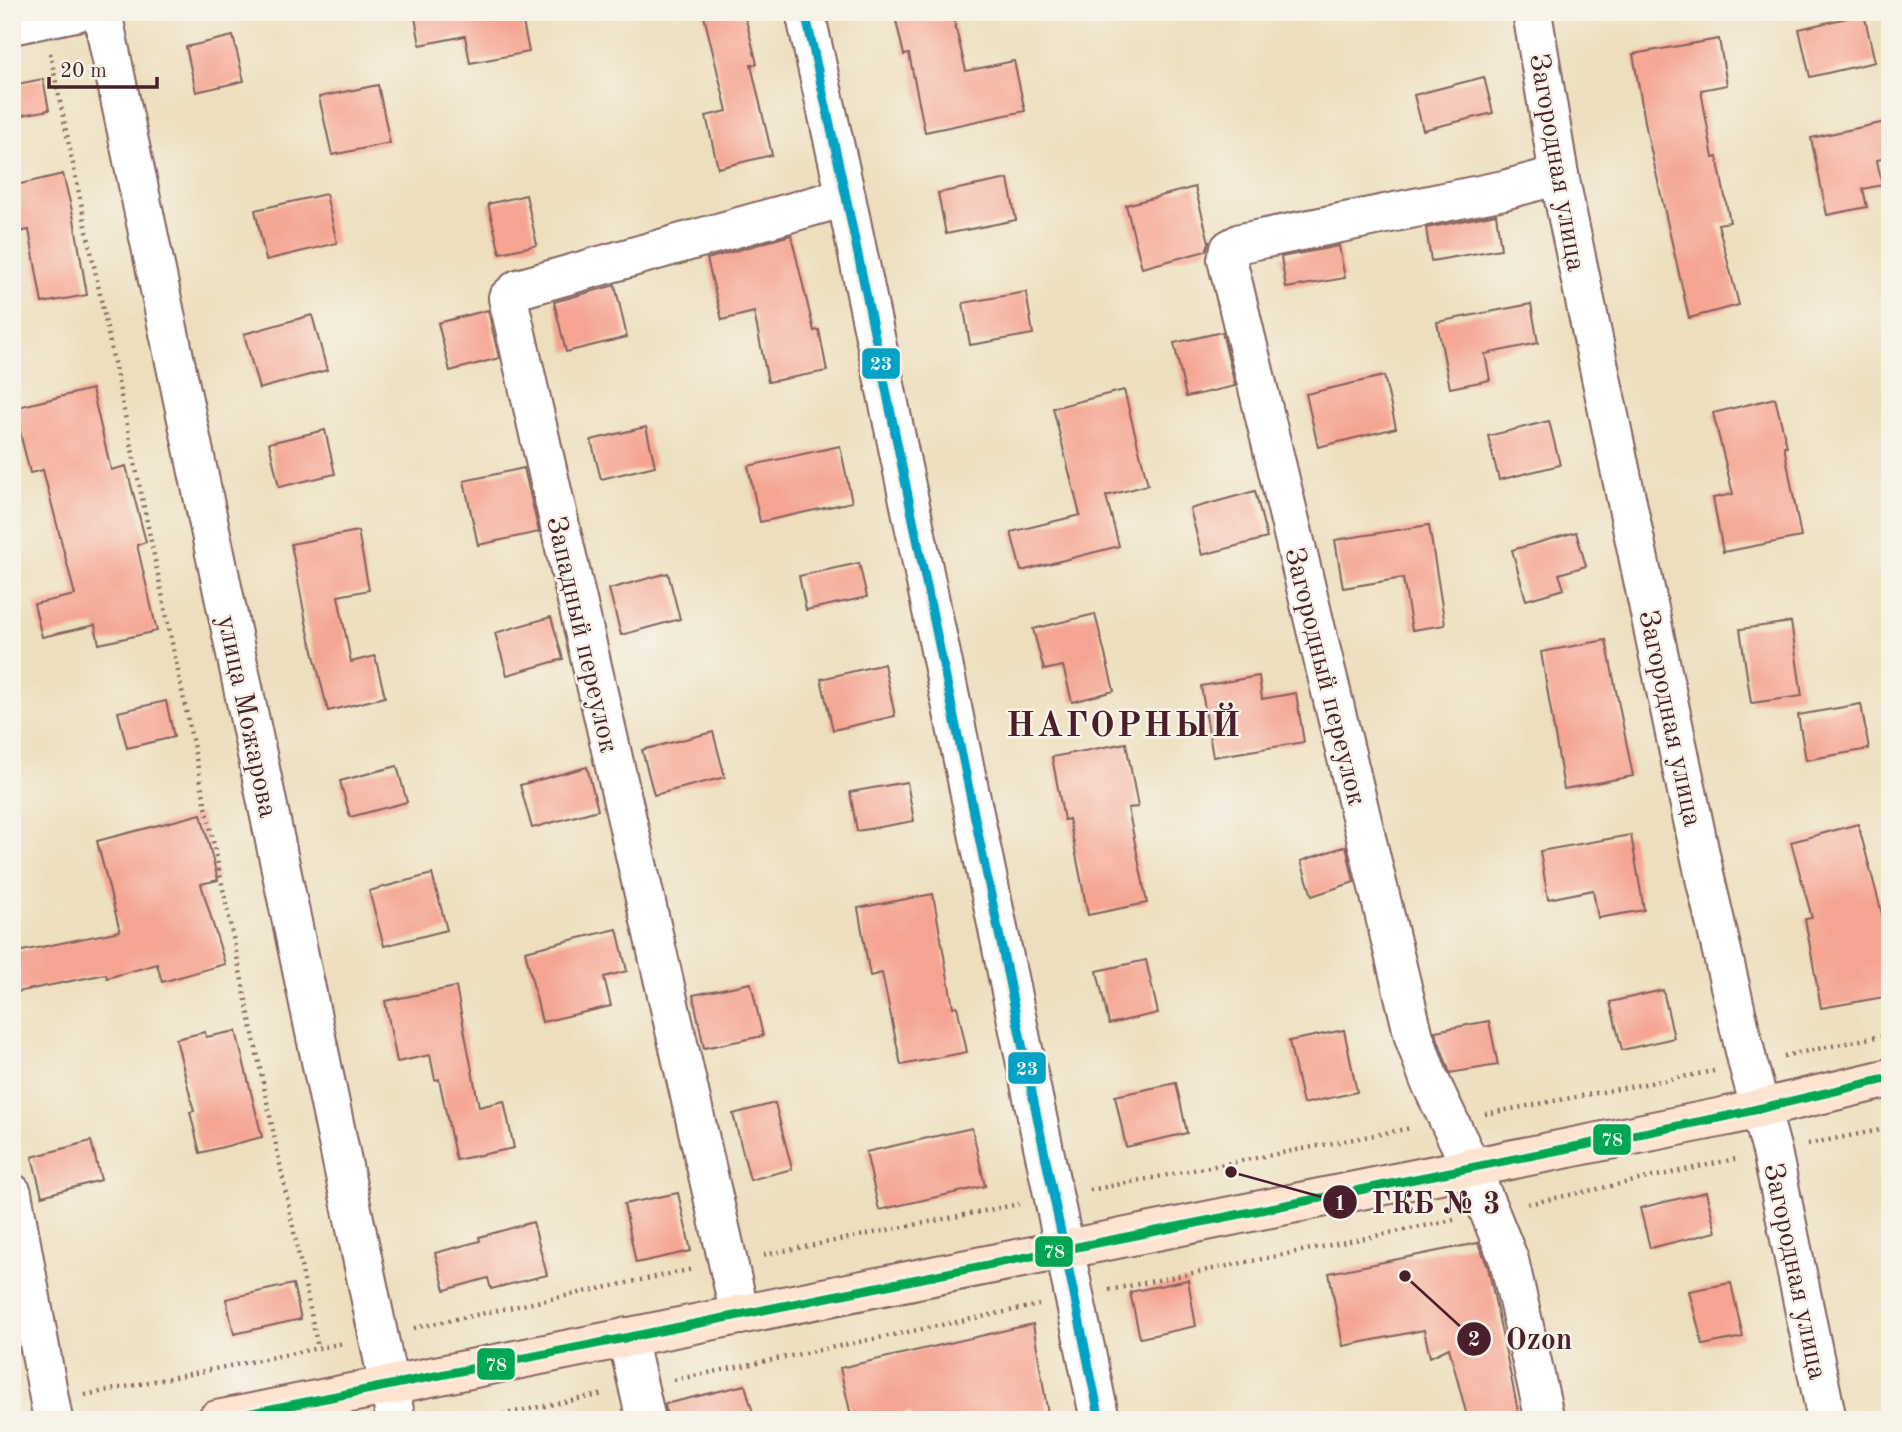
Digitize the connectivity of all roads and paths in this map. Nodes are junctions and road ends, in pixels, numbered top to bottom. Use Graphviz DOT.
graph roads {
  1 [pos="102,12"];
  2 [pos="805,12"];
  3 [pos="1532,12"];
  4 [pos="44,19"];
  5 [pos="1559,175"];
  6 [pos="846,197"];
  7 [pos="1890,1034"];
  8 [pos="1748,1064"];
  9 [pos="1890,1078"];
  10 [pos="1761,1109"];
  11 [pos="1448,1121"];
  12 [pos="1890,1128"];
  13 [pos="1772,1151"];
  14 [pos="1471,1167"];
  15 [pos="12,1193"];
  16 [pos="1055,1197"];
  17 [pos="1490,1213"];
  18 [pos="1065,1248"];
  19 [pos="727,1262"];
  20 [pos="1075,1297"];
  21 [pos="740,1315"];
  22 [pos="379,1335"];
  23 [pos="627,1338"];
  24 [pos="318,1348"];
  25 [pos="393,1402"];
  26 [pos="642,1403"];
  27 [pos="51,1411"];
  28 [pos="217,1420"];
  29 [pos="475,1420"];
  30 [pos="1100,1420"];
  31 [pos="1545,1420"];
  32 [pos="1828,1420"];
  1 -- 22 [label="street, улица Можарова"];
  2 -- 6 [label="street"];
  3 -- 5 [label="street, Загородная улица"];
  4 -- 24 [label="path"];
  5 -- 8 [label="street, Загородная улица"];
  5 -- 11 [label="street, Загородный переулок"];
  6 -- 16 [label="street"];
  6 -- 19 [label="street, Западный переулок"];
  7 -- 8 [label="path"];
  8 -- 10 [label="street, Загородная улица"];
  8 -- 11 [label="path"];
  9 -- 10 [label="main road"];
  10 -- 13 [label="street, Загородная улица"];
  10 -- 14 [label="main road"];
  11 -- 14 [label="street, Загородный переулок"];
  11 -- 16 [label="path"];
  12 -- 13 [label="path"];
  13 -- 17 [label="path"];
  13 -- 32 [label="street, Загородная улица"];
  14 -- 17 [label="street, Загородный переулок"];
  14 -- 18 [label="main road"];
  15 -- 27 [label="street"];
  16 -- 18 [label="street"];
  16 -- 19 [label="path"];
  17 -- 20 [label="path"];
  17 -- 31 [label="street, Загородный переулок"];
  18 -- 20 [label="street"];
  18 -- 21 [label="main road"];
  19 -- 21 [label="street, Западный переулок"];
  19 -- 22 [label="path"];
  20 -- 26 [label="path"];
  20 -- 30 [label="street"];
  21 -- 23 [label="main road"];
  22 -- 24 [label="path"];
  22 -- 25 [label="street, улица Можарова"];
  23 -- 25 [label="main road"];
  23 -- 26 [label="street"];
  24 -- 27 [label="path"];
  25 -- 28 [label="main road"];
  26 -- 29 [label="path"];
}
